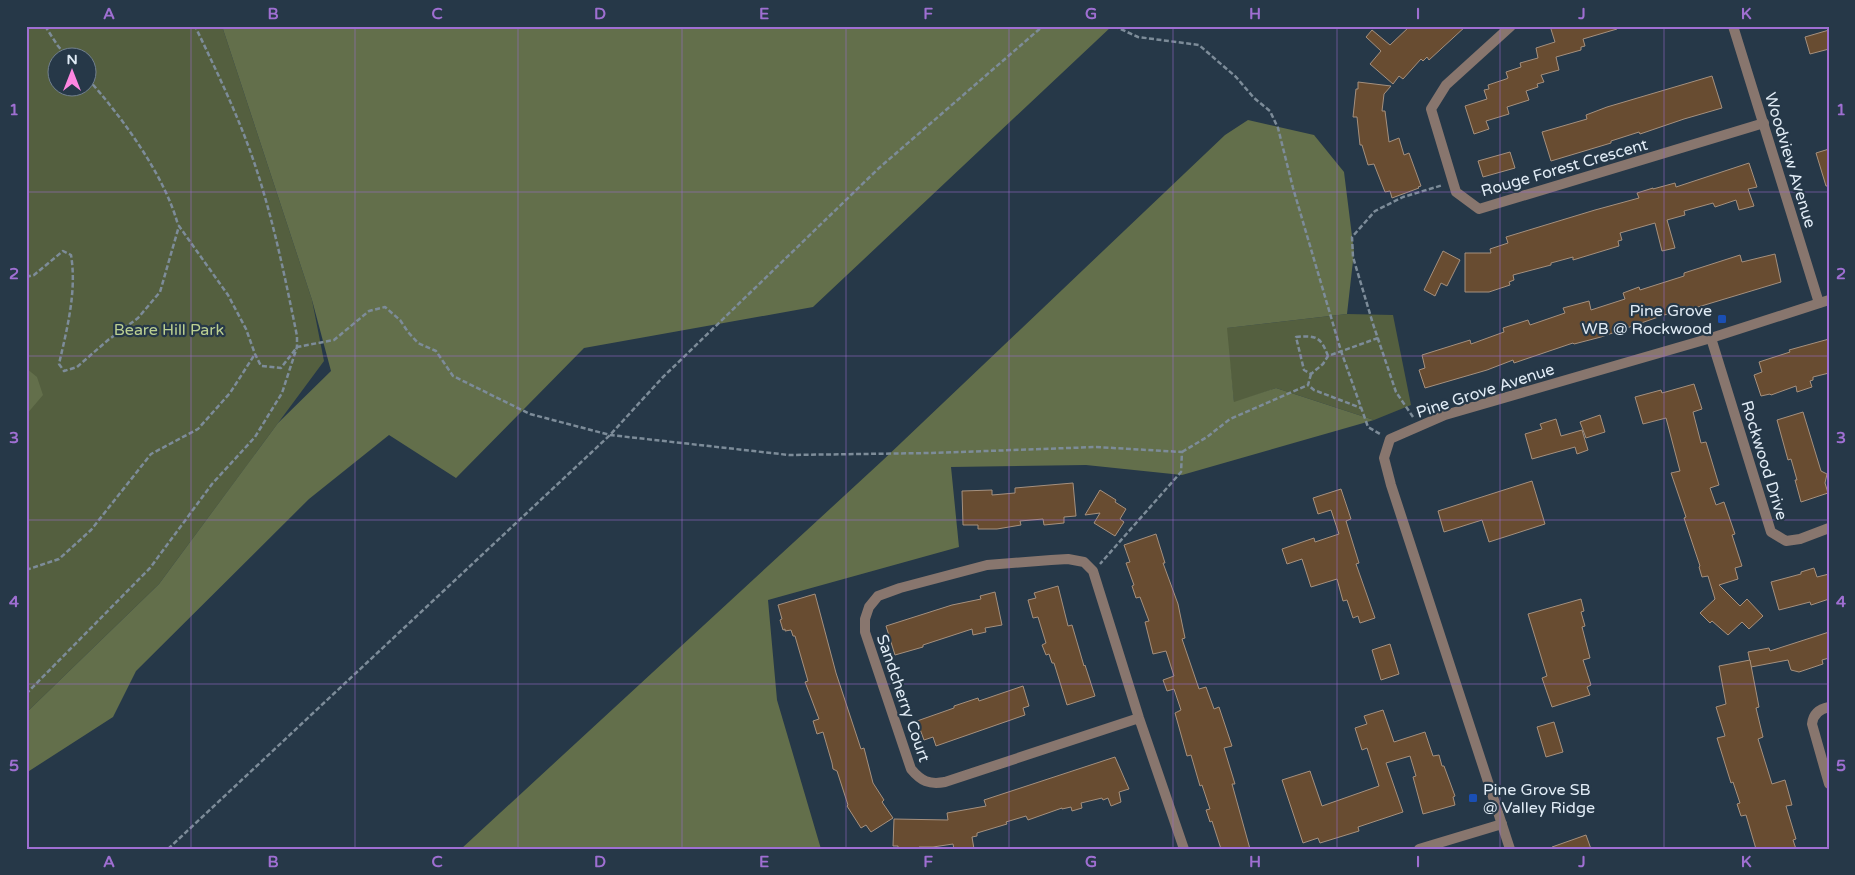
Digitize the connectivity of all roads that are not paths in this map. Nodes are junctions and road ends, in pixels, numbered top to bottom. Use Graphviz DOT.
graph roads {
  1 [pos="1511,26"];
  2 [pos="1733,26"];
  3 [pos="1764,123"];
  4 [pos="1824,301"];
  5 [pos="1711,338"];
  6 [pos="1829,528"];
  7 [pos="1829,707"];
  8 [pos="1139,718"];
  9 [pos="1829,784"];
  10 [pos="1502,824"];
  11 [pos="1184,849"];
  12 [pos="1419,849"];
  13 [pos="1510,849"];
  1 -- 3 [label="street, Rouge Forest Crescent"];
  2 -- 3 [label="street, Woodview Avenue"];
  3 -- 4 [label="street, Woodview Avenue"];
  4 -- 5 [label="street, Pine Grove Avenue"];
  5 -- 6 [label="street, Rockwood Drive"];
  5 -- 10 [label="street, Pine Grove Avenue"];
  7 -- 9 [label="street"];
  8 -- 8 [label="street, Sandcherry Court"];
  8 -- 11 [label="street"];
  10 -- 12 [label="street"];
  10 -- 13 [label="street"];
}
